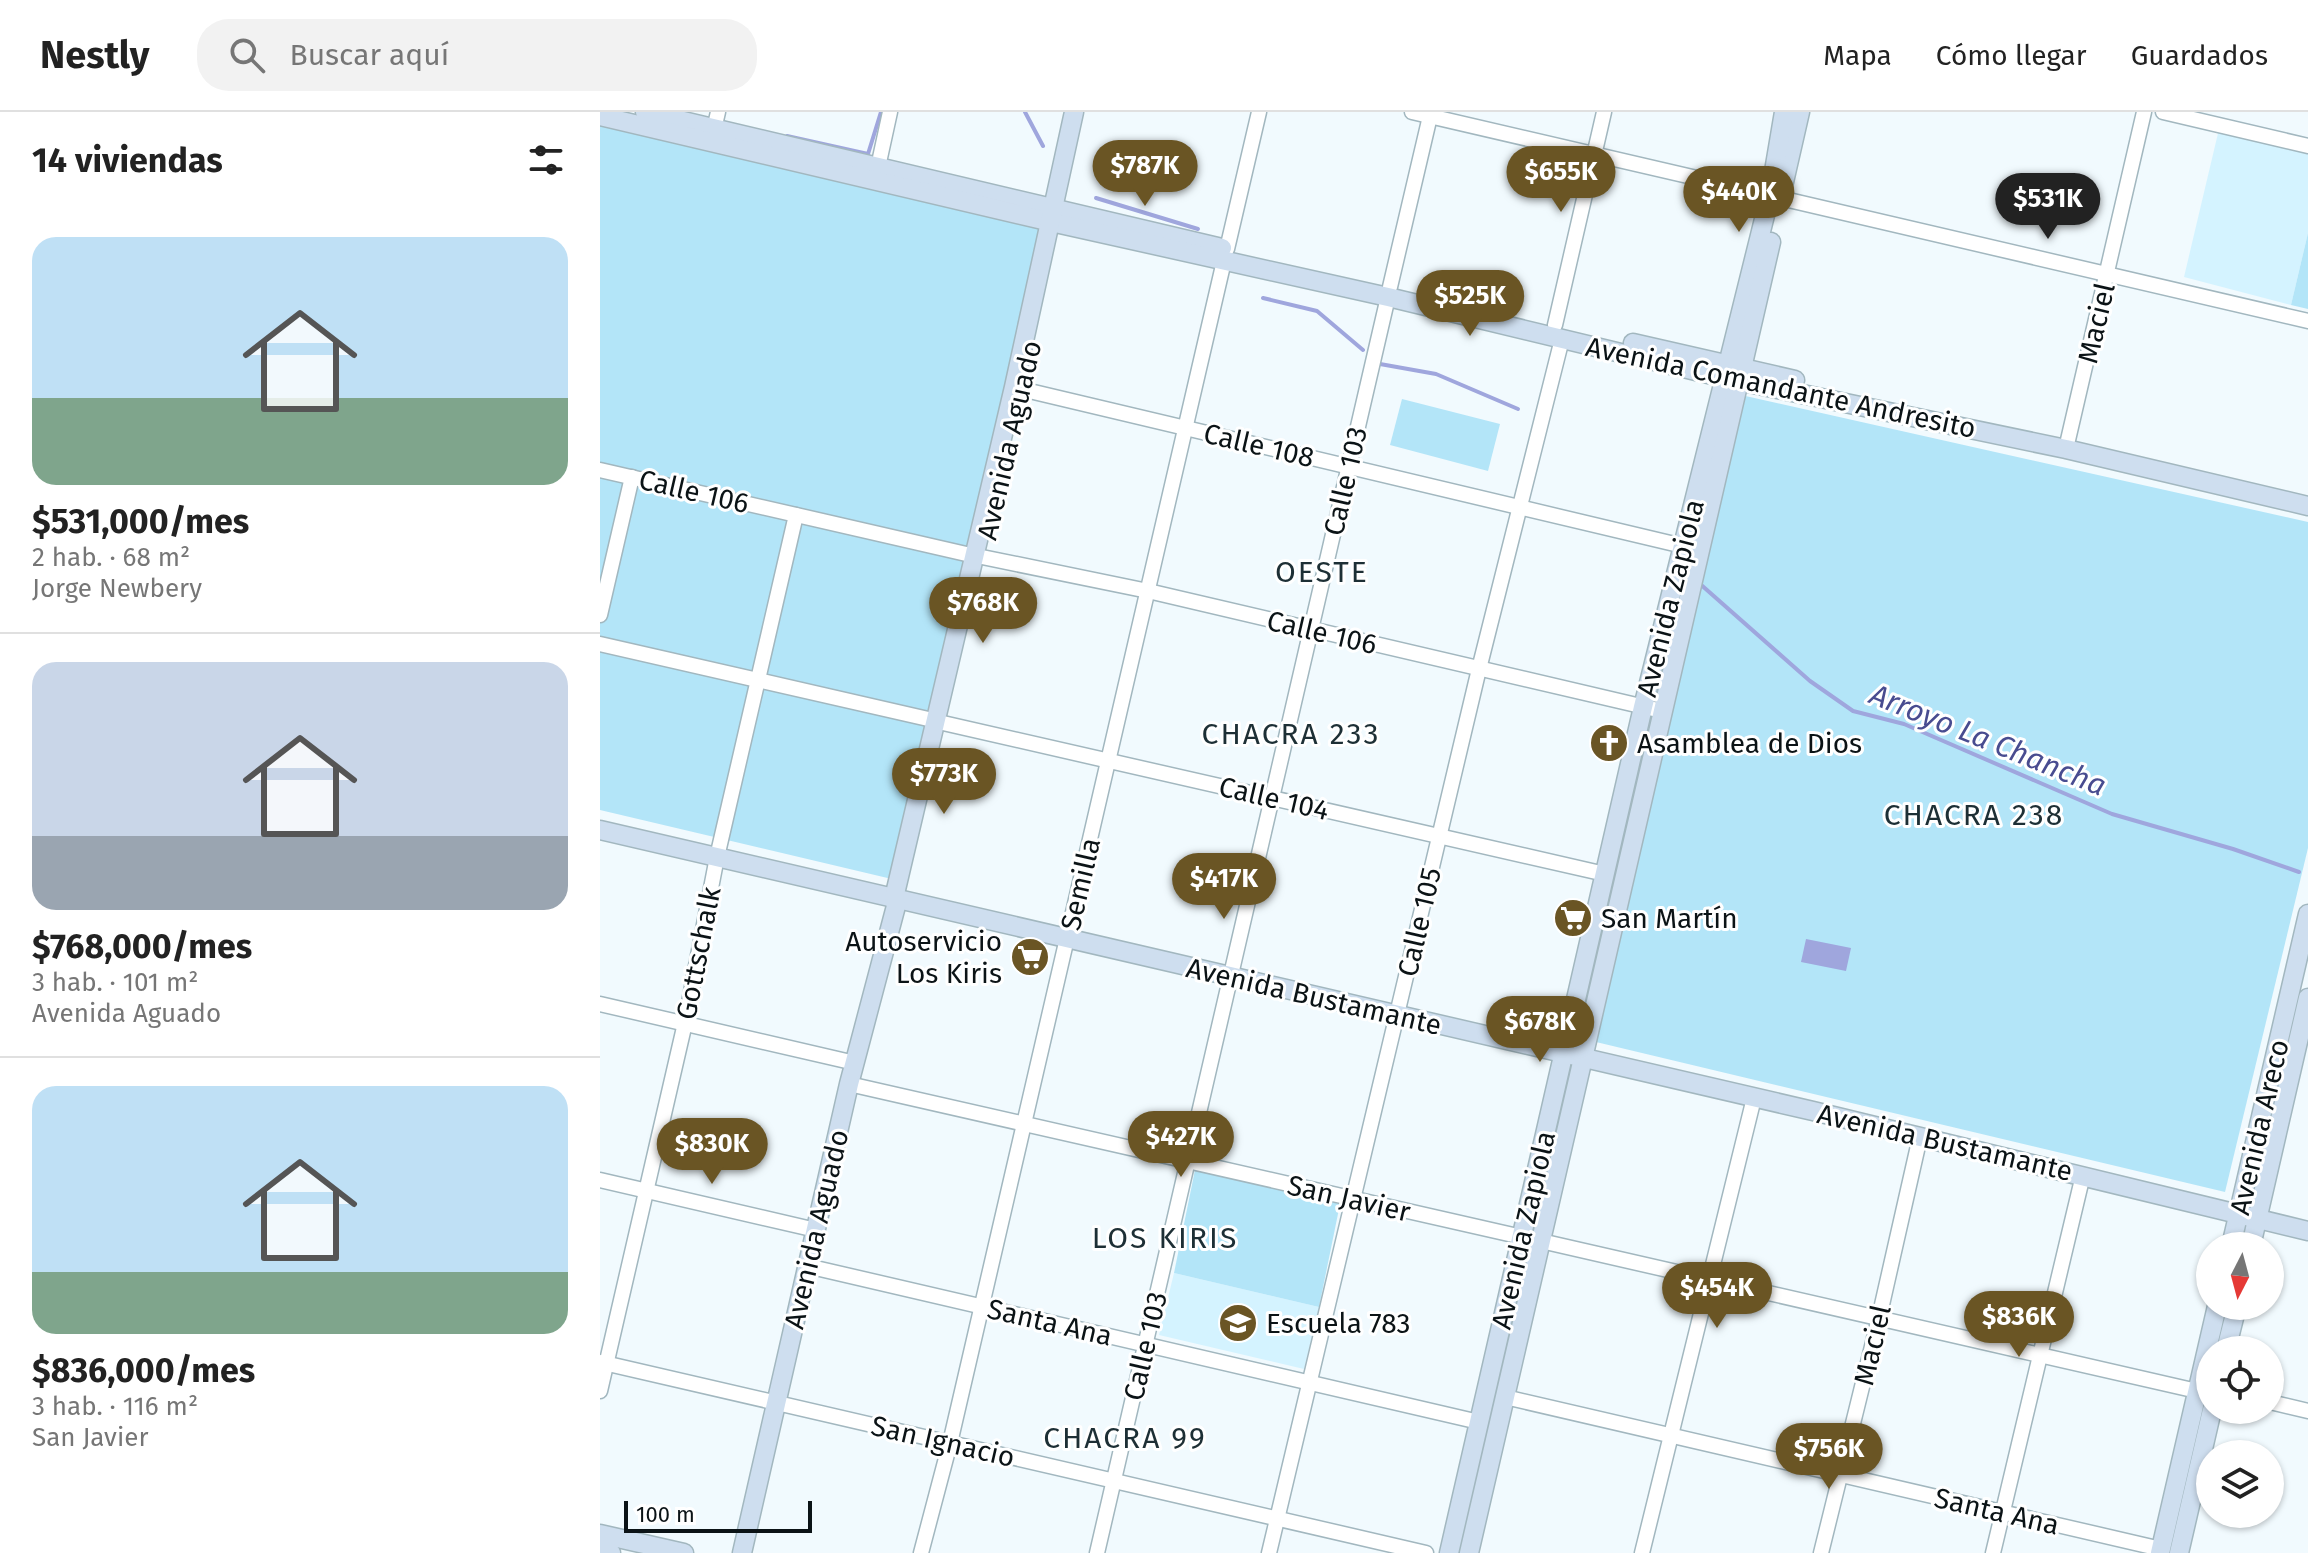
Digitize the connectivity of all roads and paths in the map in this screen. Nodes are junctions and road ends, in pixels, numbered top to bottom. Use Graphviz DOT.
graph roads {
  1 [pos="645,112"];
  2 [pos="890,112"];
  3 [pos="1074,112"];
  4 [pos="1087,112"];
  5 [pos="1259,112"];
  6 [pos="1412,112"];
  7 [pos="1604,112"];
  8 [pos="1784,112"];
  9 [pos="1800,112"];
  10 [pos="2144,112"];
  11 [pos="2163,112"];
  12 [pos="1431,114"];
  13 [pos="600,116"];
  14 [pos="714,128"];
  15 [pos="2308,146"];
  16 [pos="1595,155"];
  17 [pos="878,167"];
  18 [pos="1775,196"];
  19 [pos="1057,216"];
  20 [pos="1226,255"];
  21 [pos="2107,274"];
  22 [pos="1389,292"];
  23 [pos="2308,321"];
  24 [pos="1558,332"];
  25 [pos="1733,373"];
  26 [pos="1021,389"];
  27 [pos="1184,428"];
  28 [pos="2068,440"];
  29 [pos="1349,466"];
  30 [pos="600,470"];
  31 [pos="632,477"];
  32 [pos="2308,495"];
  33 [pos="1518,506"];
  34 [pos="2308,506"];
  35 [pos="796,515"];
  36 [pos="978,556"];
  37 [pos="1686,559"];
  38 [pos="1681,589"];
  39 [pos="1148,591"];
  40 [pos="600,615"];
  41 [pos="1311,630"];
  42 [pos="600,644"];
  43 [pos="1479,669"];
  44 [pos="758,680"];
  45 [pos="1643,707"];
  46 [pos="1662,711"];
  47 [pos="940,722"];
  48 [pos="1108,760"];
  49 [pos="1272,798"];
  50 [pos="600,830"];
  51 [pos="1439,836"];
  52 [pos="717,857"];
  53 [pos="1605,874"];
  54 [pos="898,901"];
  55 [pos="2308,914"];
  56 [pos="1067,938"];
  57 [pos="1231,976"];
  58 [pos="2308,998"];
  59 [pos="600,1004"];
  60 [pos="1397,1015"];
  61 [pos="685,1023"];
  62 [pos="1573,1056"];
  63 [pos="2301,1056"];
  64 [pos="855,1063"];
  65 [pos="849,1084"];
  66 [pos="1754,1098"];
  67 [pos="1024,1124"];
  68 [pos="1920,1137"];
  69 [pos="1188,1161"];
  70 [pos="2083,1175"];
  71 [pos="600,1180"];
  72 [pos="646,1190"];
  73 [pos="1353,1199"];
  74 [pos="2248,1217"];
  75 [pos="816,1230"];
  76 [pos="2308,1231"];
  77 [pos="2239,1232"];
  78 [pos="2250,1232"];
  79 [pos="1522,1237"];
  80 [pos="1541,1241"];
  81 [pos="807,1266"];
  82 [pos="1709,1280"];
  83 [pos="982,1306"];
  84 [pos="1879,1318"];
  85 [pos="1145,1344"];
  86 [pos="2039,1355"];
  87 [pos="603,1363"];
  88 [pos="1310,1382"];
  89 [pos="600,1391"];
  90 [pos="2196,1391"];
  91 [pos="2196,1396"];
  92 [pos="1505,1397"];
  93 [pos="777,1403"];
  94 [pos="2284,1405"];
  95 [pos="2308,1411"];
  96 [pos="1479,1422"];
  97 [pos="2208,1424"];
  98 [pos="1672,1435"];
  99 [pos="950,1443"];
  100 [pos="1841,1474"];
  101 [pos="1113,1481"];
  102 [pos="2003,1512"];
  103 [pos="1277,1519"];
  104 [pos="600,1534"];
  105 [pos="600,1550"];
  106 [pos="2167,1552"];
  107 [pos="611,1553"];
  108 [pos="684,1553"];
  109 [pos="742,1553"];
  110 [pos="921,1553"];
  111 [pos="1097,1553"];
  112 [pos="1269,1553"];
  113 [pos="1426,1553"];
  114 [pos="1449,1553"];
  115 [pos="1469,1553"];
  116 [pos="1642,1553"];
  117 [pos="1821,1553"];
  118 [pos="1993,1553"];
  1 -- 14 [label="main road, Avenida Comandante Andresito"];
  2 -- 17 [label="street"];
  3 -- 19 [label="main road, Avenida Aguado"];
  4 -- 19 [label="main road, Avenida Aguado"];
  5 -- 20 [label="street, Semilla"];
  6 -- 12 [label="street"];
  7 -- 16 [label="street, Calle 105"];
  8 -- 18 [label="main road, Avenida Zapiola"];
  9 -- 18 [label="main road, Avenida Zapiola"];
  10 -- 21 [label="street, Maciel"];
  11 -- 15 [label="street"];
  12 -- 16 [label="street"];
  12 -- 22 [label="street, Calle 103"];
  13 -- 14 [label="main road, Avenida Comandante Andresito"];
  14 -- 17 [label="main road, Avenida Comandante Andresito"];
  14 -- 19 [label="main road, Avenida Comandante Andresito"];
  16 -- 18 [label="street"];
  16 -- 24 [label="street, Calle 105"];
  17 -- 19 [label="main road, Avenida Comandante Andresito"];
  18 -- 21 [label="street"];
  18 -- 25 [label="main road, Avenida Zapiola"];
  19 -- 20 [label="main road, Avenida Comandante Andresito"];
  19 -- 26 [label="main road, Avenida Aguado"];
  19 -- 36 [label="main road, Avenida Aguado"];
  20 -- 22 [label="main road, Avenida Comandante Andresito"];
  20 -- 27 [label="street, Semilla"];
  21 -- 23 [label="street"];
  21 -- 28 [label="street, Maciel"];
  22 -- 24 [label="main road, Avenida Comandante Andresito"];
  22 -- 29 [label="street, Calle 103"];
  24 -- 25 [label="main road, Avenida Comandante Andresito"];
  24 -- 33 [label="street, Calle 105"];
  25 -- 28 [label="main road, Avenida Comandante Andresito"];
  25 -- 34 [label="main road, Avenida Comandante Andresito"];
  25 -- 37 [label="main road, Avenida Zapiola"];
  25 -- 37 [label="main road, Avenida Zapiola"];
  26 -- 27 [label="street, Calle 108"];
  26 -- 36 [label="main road, Avenida Aguado"];
  27 -- 29 [label="street, Calle 108"];
  27 -- 39 [label="street, Semilla"];
  28 -- 32 [label="main road, Avenida Comandante Andresito"];
  29 -- 33 [label="street, Calle 108"];
  29 -- 41 [label="street, Calle 103"];
  30 -- 31 [label="street, Calle 106"];
  31 -- 35 [label="street, Calle 106"];
  31 -- 40 [label="street"];
  33 -- 37 [label="street, Calle 108"];
  33 -- 43 [label="street, Calle 105"];
  35 -- 36 [label="street, Calle 106"];
  35 -- 44 [label="street, Gottschalk"];
  36 -- 39 [label="street, Calle 106"];
  36 -- 47 [label="main road, Avenida Aguado"];
  37 -- 38 [label="main road, Avenida Zapiola"];
  38 -- 45 [label="main road, Avenida Zapiola"];
  38 -- 46 [label="main road, Avenida Zapiola"];
  39 -- 41 [label="street, Calle 106"];
  39 -- 48 [label="street, Semilla"];
  41 -- 43 [label="street, Calle 106"];
  41 -- 49 [label="street, Calle 103"];
  42 -- 44 [label="street, Calle 104"];
  43 -- 45 [label="street, Calle 106"];
  43 -- 51 [label="street, Calle 105"];
  44 -- 47 [label="street, Calle 104"];
  44 -- 52 [label="street, Gottschalk"];
  45 -- 46 [label="street, Calle 106"];
  45 -- 53 [label="main road, Avenida Zapiola"];
  46 -- 62 [label="main road, Avenida Zapiola"];
  47 -- 48 [label="street, Calle 104"];
  47 -- 54 [label="main road, Avenida Aguado"];
  48 -- 49 [label="street, Calle 104"];
  48 -- 56 [label="street, Semilla"];
  49 -- 51 [label="street, Calle 104"];
  49 -- 57 [label="street, Calle 103"];
  50 -- 52 [label="main road, Avenida Bustamante"];
  51 -- 53 [label="street, Calle 104"];
  51 -- 60 [label="street, Calle 105"];
  52 -- 54 [label="main road, Avenida Bustamante"];
  52 -- 61 [label="street, Gottschalk"];
  53 -- 62 [label="main road, Avenida Zapiola"];
  54 -- 56 [label="main road, Avenida Bustamante"];
  54 -- 64 [label="main road, Avenida Aguado"];
  55 -- 74 [label="main road, Avenida Areco"];
  56 -- 57 [label="main road, Avenida Bustamante"];
  56 -- 67 [label="street, Semilla"];
  57 -- 60 [label="main road, Avenida Bustamante"];
  57 -- 69 [label="street, Calle 103"];
  58 -- 63 [label="main road, Avenida Areco"];
  59 -- 61 [label="street"];
  60 -- 62 [label="main road, Avenida Bustamante"];
  60 -- 73 [label="street, Calle 105"];
  61 -- 64 [label="street"];
  61 -- 72 [label="street, Gottschalk"];
  62 -- 66 [label="main road, Avenida Bustamante"];
  62 -- 79 [label="main road, Avenida Zapiola"];
  62 -- 80 [label="main road, Avenida Zapiola"];
  63 -- 74 [label="main road, Avenida Areco"];
  64 -- 65 [label="main road, Avenida Aguado"];
  65 -- 67 [label="street, San Javier"];
  65 -- 75 [label="main road, Avenida Aguado"];
  66 -- 68 [label="main road, Avenida Bustamante"];
  66 -- 82 [label="street"];
  67 -- 69 [label="street, San Javier"];
  67 -- 83 [label="street, Semilla"];
  68 -- 70 [label="main road, Avenida Bustamante"];
  68 -- 84 [label="street, Maciel"];
  69 -- 73 [label="street, San Javier"];
  69 -- 85 [label="street, Calle 103"];
  70 -- 74 [label="main road, Avenida Bustamante"];
  70 -- 86 [label="street"];
  71 -- 72 [label="street"];
  72 -- 75 [label="street"];
  72 -- 87 [label="street, Gottschalk"];
  73 -- 79 [label="street, San Javier"];
  73 -- 88 [label="street, Calle 105"];
  74 -- 76 [label="main road, Avenida Bustamante"];
  74 -- 77 [label="main road, Avenida Areco"];
  74 -- 78 [label="main road, Avenida Areco"];
  75 -- 81 [label="main road, Avenida Aguado"];
  79 -- 96 [label="main road, Avenida Zapiola"];
  80 -- 82 [label="street"];
  80 -- 92 [label="main road, Avenida Zapiola"];
  81 -- 83 [label="street, Santa Ana"];
  81 -- 93 [label="main road, Avenida Aguado"];
  82 -- 84 [label="street"];
  82 -- 98 [label="street"];
  83 -- 85 [label="street, Santa Ana"];
  83 -- 99 [label="street, Semilla"];
  84 -- 86 [label="street"];
  84 -- 100 [label="street, Maciel"];
  85 -- 88 [label="street, Santa Ana"];
  85 -- 101 [label="street, Calle 103"];
  86 -- 90 [label="street"];
  86 -- 102 [label="street"];
  87 -- 89 [label="street, Gottschalk"];
  87 -- 93 [label="street, San Ignacio"];
  88 -- 96 [label="street, Santa Ana"];
  88 -- 103 [label="street, Calle 105"];
  91 -- 106 [label="main road"];
  92 -- 98 [label="street, Santa Ana"];
  92 -- 115 [label="main road, Avenida Zapiola"];
  93 -- 99 [label="street, San Ignacio"];
  93 -- 109 [label="main road, Avenida Aguado"];
  94 -- 95 [label="street"];
  96 -- 114 [label="main road, Avenida Zapiola"];
  97 -- 106 [label="main road"];
  98 -- 100 [label="street, Santa Ana"];
  98 -- 116 [label="street"];
  99 -- 101 [label="street, San Ignacio"];
  99 -- 110 [label="street, Semilla"];
  100 -- 102 [label="street, Santa Ana"];
  100 -- 117 [label="street, Maciel"];
  101 -- 103 [label="street, San Ignacio"];
  101 -- 111 [label="street, Calle 103"];
  102 -- 106 [label="street, Santa Ana"];
  102 -- 118 [label="street"];
  103 -- 112 [label="street, Calle 105"];
  103 -- 113 [label="street, San Ignacio"];
  104 -- 108 [label="main road"];
  105 -- 107 [label="main road"];
}
